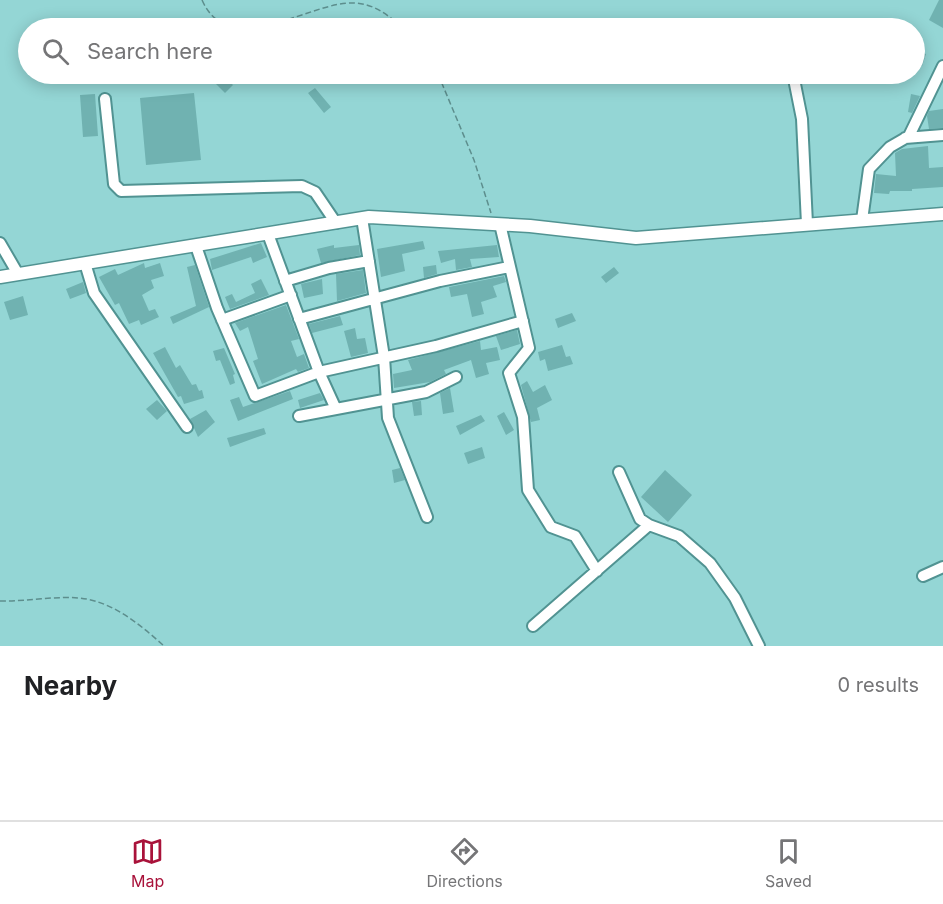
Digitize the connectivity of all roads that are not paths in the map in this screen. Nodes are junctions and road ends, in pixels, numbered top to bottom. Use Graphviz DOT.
graph roads {
  1 [pos="943,66"];
  2 [pos="941,78"];
  3 [pos="795,84"];
  4 [pos="105,99"];
  5 [pos="943,135"];
  6 [pos="905,138"];
  7 [pos="943,214"];
  8 [pos="362,218"];
  9 [pos="862,220"];
  10 [pos="336,223"];
  11 [pos="497,224"];
  12 [pos="807,224"];
  13 [pos="268,234"];
  14 [pos="0,243"];
  15 [pos="196,246"];
  16 [pos="369,261"];
  17 [pos="85,263"];
  18 [pos="509,267"];
  19 [pos="18,274"];
  20 [pos="0,277"];
  21 [pos="285,281"];
  22 [pos="291,295"];
  23 [pos="375,300"];
  24 [pos="299,319"];
  25 [pos="222,320"];
  26 [pos="523,321"];
  27 [pos="384,357"];
  28 [pos="319,372"];
  29 [pos="456,377"];
  30 [pos="386,398"];
  31 [pos="335,407"];
  32 [pos="298,416"];
  33 [pos="187,427"];
  34 [pos="619,472"];
  35 [pos="428,517"];
  36 [pos="650,525"];
  37 [pos="943,567"];
  38 [pos="597,571"];
  39 [pos="923,576"];
  40 [pos="532,626"];
  41 [pos="759,646"];
  1 -- 2 [label="street"];
  2 -- 6 [label="street"];
  3 -- 12 [label="street"];
  4 -- 10 [label="street"];
  5 -- 6 [label="street"];
  6 -- 9 [label="street"];
  7 -- 9 [label="main road"];
  8 -- 10 [label="main road"];
  8 -- 11 [label="main road"];
  8 -- 16 [label="street"];
  9 -- 12 [label="main road"];
  10 -- 13 [label="main road"];
  11 -- 12 [label="main road"];
  11 -- 18 [label="street"];
  13 -- 15 [label="main road"];
  13 -- 21 [label="street"];
  14 -- 19 [label="street"];
  15 -- 17 [label="main road"];
  15 -- 25 [label="street"];
  16 -- 21 [label="street"];
  16 -- 23 [label="street"];
  17 -- 19 [label="main road"];
  17 -- 33 [label="street"];
  18 -- 23 [label="street"];
  18 -- 26 [label="street"];
  19 -- 20 [label="main road"];
  21 -- 22 [label="street"];
  22 -- 24 [label="street"];
  22 -- 25 [label="street"];
  23 -- 24 [label="street"];
  23 -- 27 [label="street"];
  24 -- 28 [label="street"];
  25 -- 28 [label="street"];
  26 -- 27 [label="street"];
  26 -- 38 [label="street"];
  27 -- 28 [label="street"];
  27 -- 30 [label="street"];
  28 -- 31 [label="street"];
  29 -- 30 [label="street"];
  30 -- 31 [label="street"];
  30 -- 35 [label="street"];
  31 -- 32 [label="street"];
  34 -- 36 [label="street"];
  36 -- 38 [label="street"];
  36 -- 41 [label="street"];
  37 -- 39 [label="street"];
  38 -- 40 [label="street"];
}
